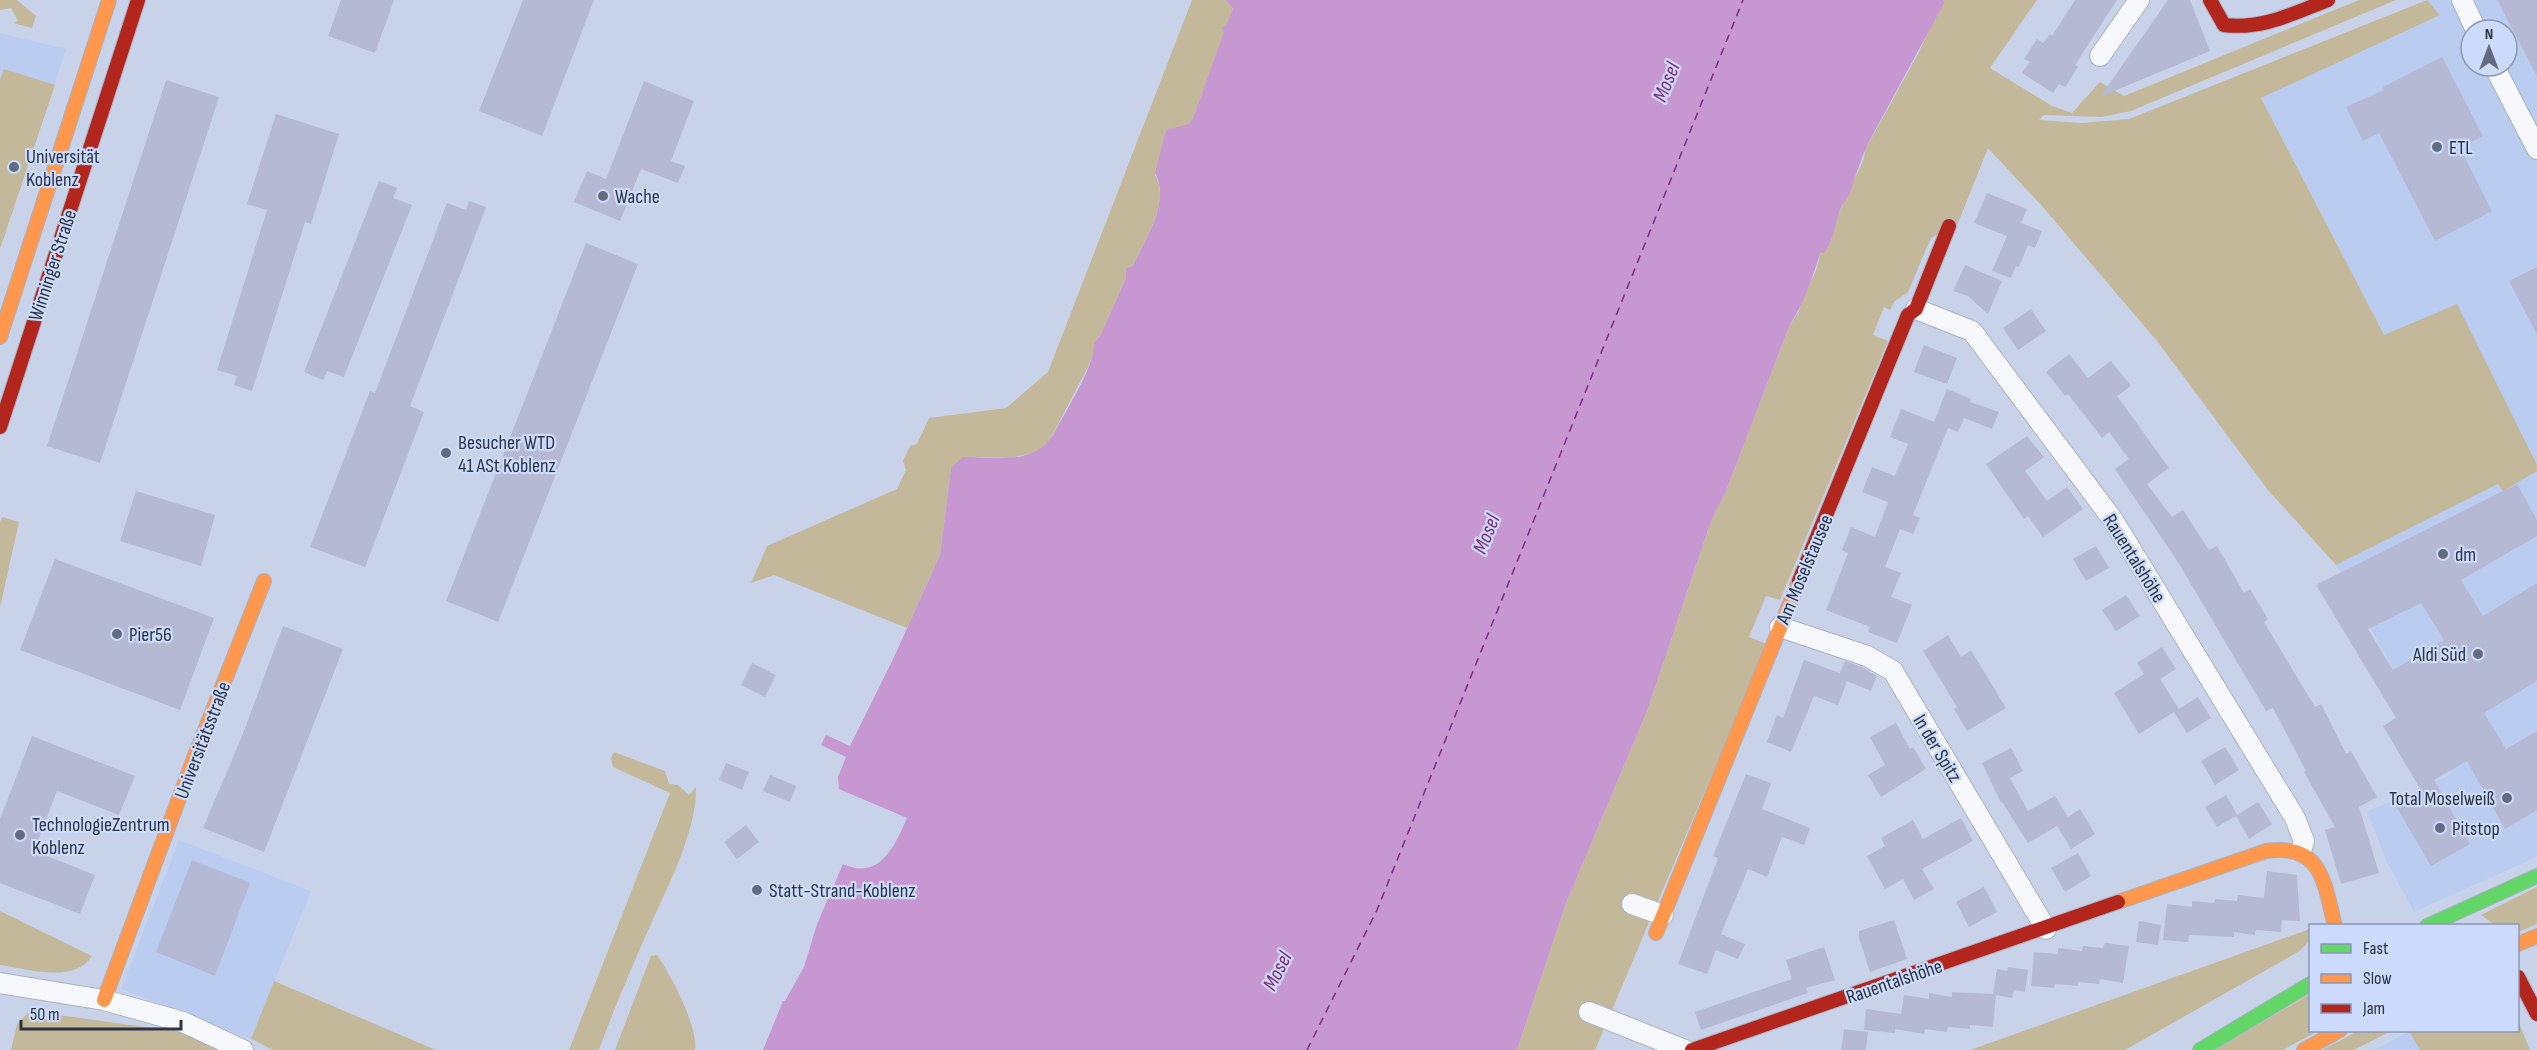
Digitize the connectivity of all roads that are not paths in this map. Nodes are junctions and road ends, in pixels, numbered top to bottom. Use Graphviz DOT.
graph roads {
  1 [pos="109,0"];
  2 [pos="138,0"];
  3 [pos="2139,0"];
  4 [pos="2210,0"];
  5 [pos="2328,0"];
  6 [pos="2462,0"];
  7 [pos="2470,18"];
  8 [pos="2100,56"];
  9 [pos="2500,78"];
  10 [pos="2537,149"];
  11 [pos="1949,226"];
  12 [pos="1916,309"];
  13 [pos="0,337"];
  14 [pos="0,427"];
  15 [pos="264,582"];
  16 [pos="1780,627"];
  17 [pos="2301,851"];
  18 [pos="2537,876"];
  19 [pos="1632,904"];
  20 [pos="2445,917"];
  21 [pos="1660,924"];
  22 [pos="2334,924"];
  23 [pos="2431,924"];
  24 [pos="2467,924"];
  25 [pos="2046,929"];
  26 [pos="2537,936"];
  27 [pos="2519,943"];
  28 [pos="2519,981"];
  29 [pos="0,983"];
  30 [pos="2309,985"];
  31 [pos="104,1000"];
  32 [pos="1589,1012"];
  33 [pos="2537,1014"];
  34 [pos="2336,1032"];
  35 [pos="243,1050"];
  36 [pos="1685,1050"];
  37 [pos="1692,1050"];
  38 [pos="2200,1050"];
  39 [pos="2304,1050"];
  1 -- 13 [label="street, Winninger Straße"];
  2 -- 14 [label="street, Winninger Straße"];
  3 -- 8 [label="street"];
  4 -- 5 [label="street"];
  6 -- 7 [label="street"];
  9 -- 10 [label="street"];
  11 -- 12 [label="street, Am Moselstausee"];
  12 -- 16 [label="street, Am Moselstausee"];
  12 -- 17 [label="street, Rauentalshöhe"];
  15 -- 31 [label="street, Universitätsstraße"];
  16 -- 21 [label="street, Am Moselstausee"];
  16 -- 25 [label="street, In der Spitz"];
  17 -- 22 [label="street, Rauentalshöhe"];
  17 -- 25 [label="street, Rauentalshöhe"];
  18 -- 20 [label="street"];
  19 -- 21 [label="street, Am Moselstausee"];
  20 -- 23 [label="street"];
  20 -- 24 [label="street"];
  25 -- 37 [label="street, Rauentalshöhe"];
  26 -- 27 [label="street"];
  28 -- 33 [label="street"];
  29 -- 31 [label="street"];
  30 -- 38 [label="street"];
  31 -- 35 [label="street"];
  32 -- 36 [label="street"];
  34 -- 39 [label="street"];
}
